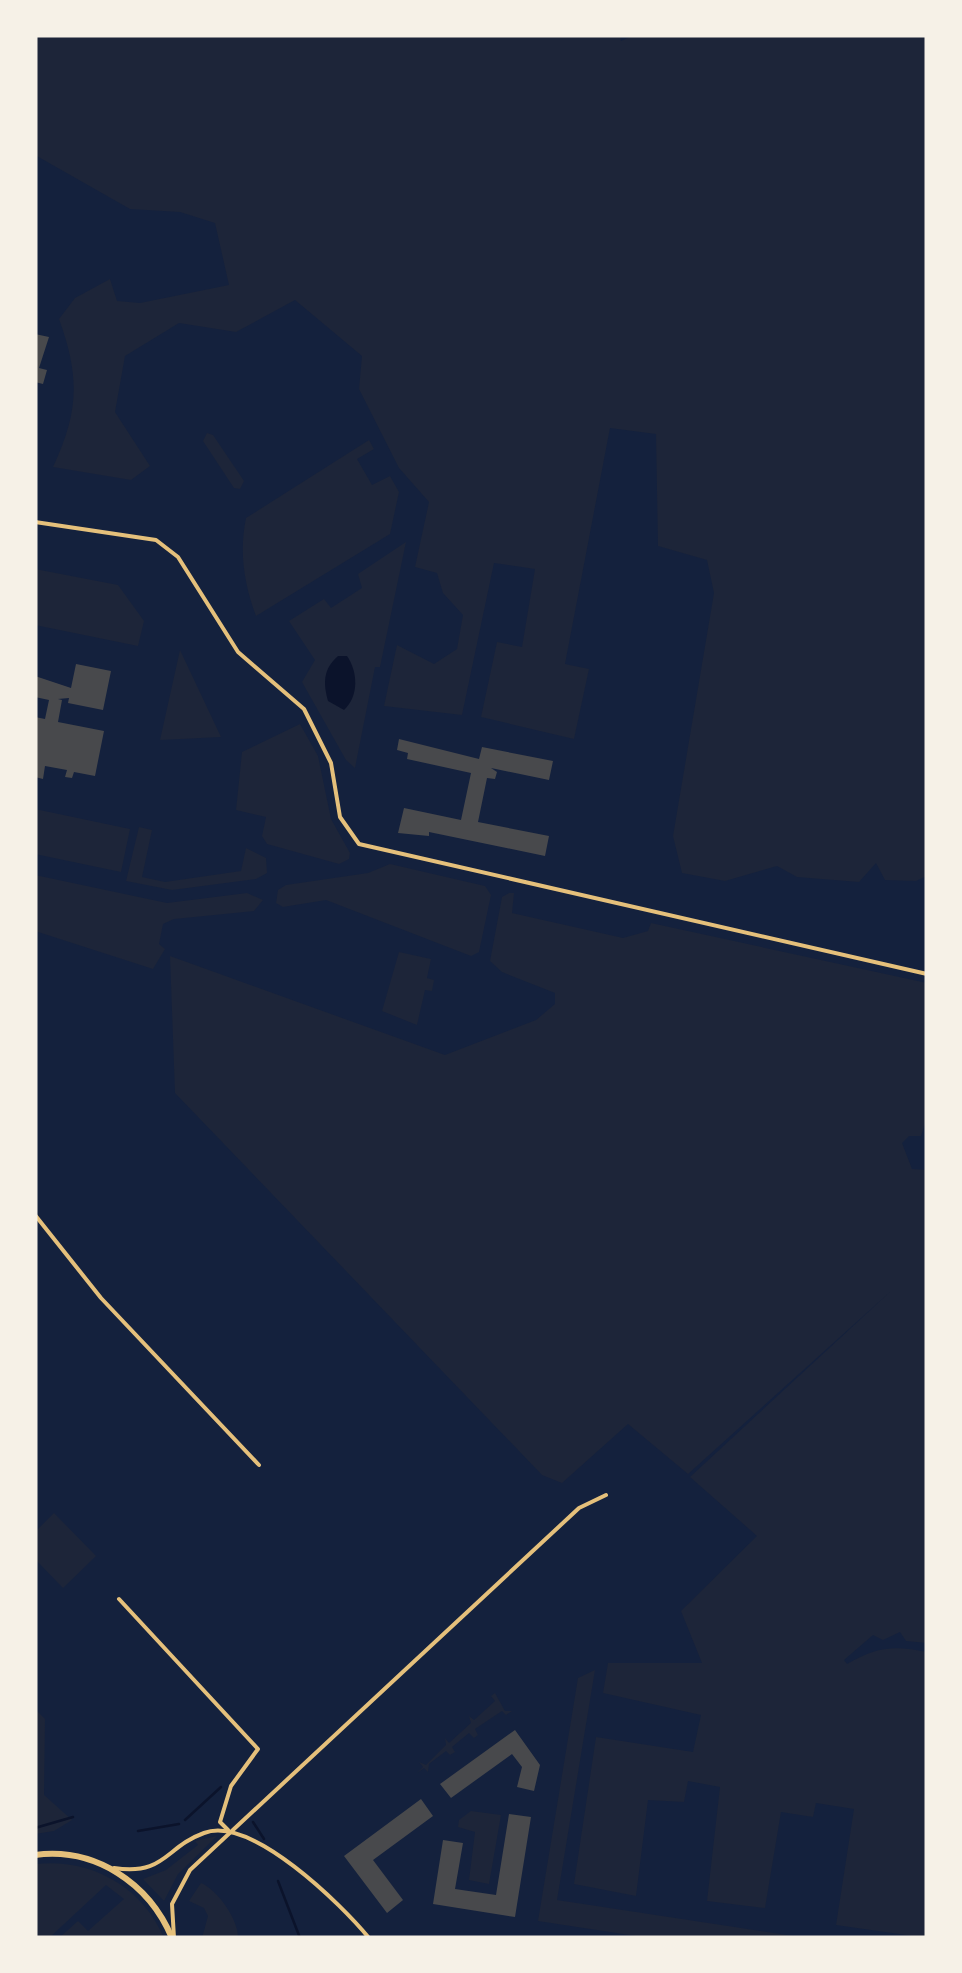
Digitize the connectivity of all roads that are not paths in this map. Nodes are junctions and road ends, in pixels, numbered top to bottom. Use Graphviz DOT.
graph roads {
  1 [pos="35,522"];
  2 [pos="927,974"];
  3 [pos="35,1216"];
  4 [pos="260,1465"];
  5 [pos="606,1495"];
  6 [pos="119,1599"];
  7 [pos="232,1833"];
  8 [pos="35,1856"];
  9 [pos="109,1868"];
  10 [pos="173,1938"];
  11 [pos="369,1938"];
  1 -- 2 [label="street"];
  3 -- 4 [label="street"];
  5 -- 7 [label="street"];
  6 -- 7 [label="street"];
  7 -- 9 [label="street"];
  7 -- 10 [label="street"];
  7 -- 11 [label="street"];
  8 -- 9 [label="main road"];
  9 -- 10 [label="main road"];
}
